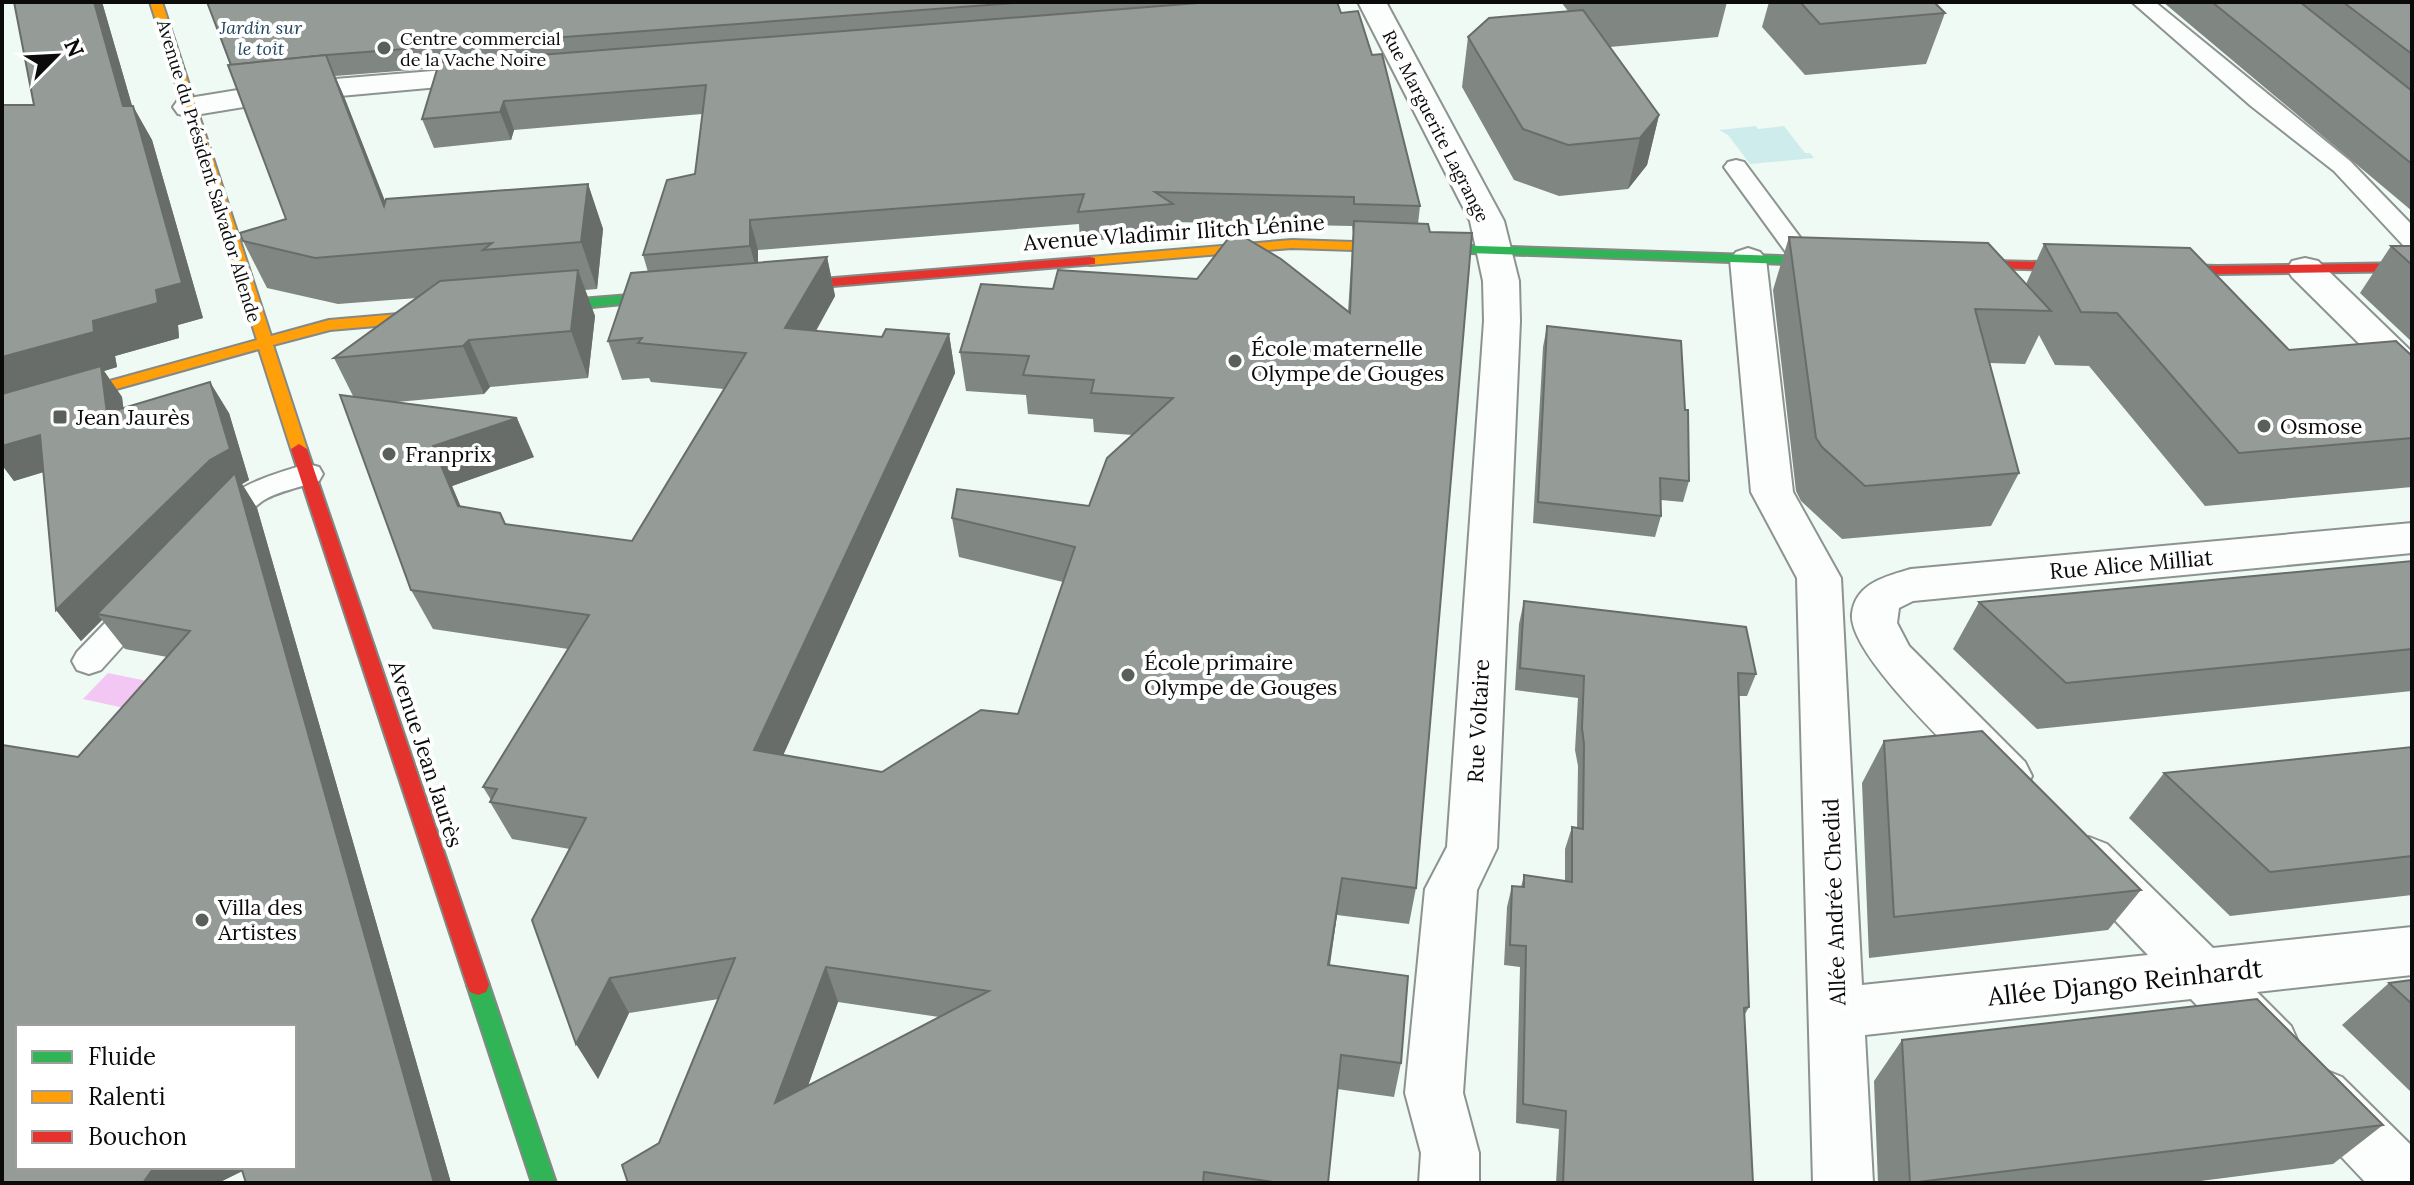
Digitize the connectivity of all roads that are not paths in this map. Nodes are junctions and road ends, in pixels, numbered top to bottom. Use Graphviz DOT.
graph roads {
  1 [pos="156,2"];
  2 [pos="2142,2"];
  3 [pos="1372,4"];
  4 [pos="529,73"];
  5 [pos="189,107"];
  6 [pos="1736,167"];
  7 [pos="2412,240"];
  8 [pos="1495,252"];
  9 [pos="1748,259"];
  10 [pos="1805,261"];
  11 [pos="1864,262"];
  12 [pos="1939,263"];
  13 [pos="2412,267"];
  14 [pos="2305,269"];
  15 [pos="756,289"];
  16 [pos="693,294"];
  17 [pos="519,309"];
  18 [pos="471,313"];
  19 [pos="263,341"];
  20 [pos="2412,373"];
  21 [pos="2,416"];
  22 [pos="308,474"];
  23 [pos="2412,538"];
  24 [pos="195,549"];
  25 [pos="163,582"];
  26 [pos="89,661"];
  27 [pos="2412,951"];
  28 [pos="2201,973"];
  29 [pos="1838,1013"];
  30 [pos="544,1183"];
  31 [pos="1449,1183"];
  32 [pos="1843,1183"];
  33 [pos="2407,1183"];
  1 -- 5 [label="street, Avenue du Président Salvador Allende"];
  2 -- 7 [label="lane"];
  3 -- 8 [label="street, Rue Marguerite Lagrange"];
  4 -- 5 [label="street"];
  5 -- 19 [label="street, Avenue du Président Salvador Allende"];
  6 -- 10 [label="lane"];
  8 -- 9 [label="street, Avenue Vladimir Ilitch Lénine"];
  8 -- 15 [label="street, Avenue Vladimir Ilitch Lénine"];
  8 -- 31 [label="street, Rue Voltaire"];
  9 -- 10 [label="street, Avenue Vladimir Ilitch Lénine"];
  9 -- 29 [label="street, Allée Andrée Chedid"];
  10 -- 11 [label="street, Avenue Vladimir Ilitch Lénine"];
  12 -- 14 [label="street"];
  13 -- 14 [label="street"];
  14 -- 20 [label="street"];
  16 -- 17 [label="street"];
  18 -- 19 [label="street"];
  19 -- 21 [label="street"];
  19 -- 22 [label="street, Avenue Jean Jaurès"];
  22 -- 24 [label="lane"];
  22 -- 30 [label="street, Avenue Jean Jaurès"];
  23 -- 28 [label="street, Rue Alice Milliat"];
  25 -- 26 [label="lane"];
  27 -- 28 [label="street, Allée Django Reinhardt"];
  28 -- 29 [label="street, Allée Django Reinhardt"];
  28 -- 33 [label="street"];
  29 -- 32 [label="street, Allée Andrée Chedid"];
}
